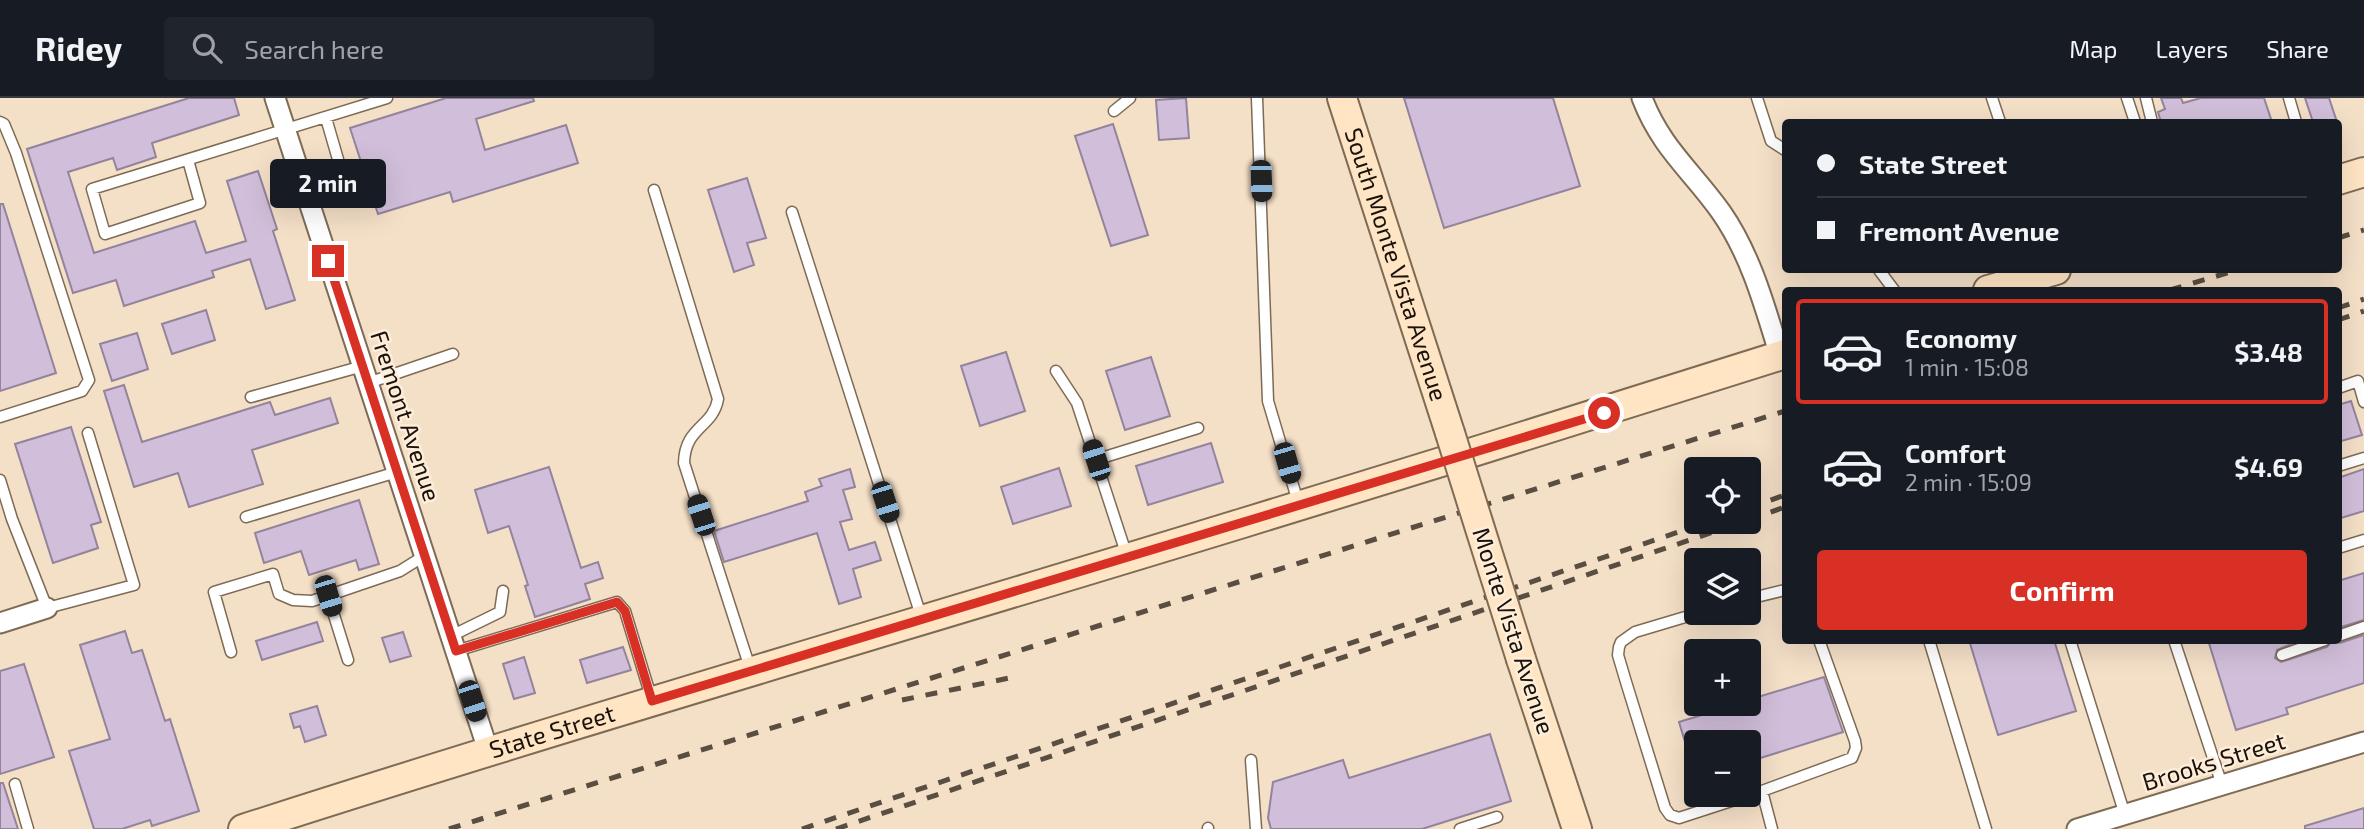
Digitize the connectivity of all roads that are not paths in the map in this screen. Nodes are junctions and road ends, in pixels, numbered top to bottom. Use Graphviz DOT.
graph roads {
  1 [pos="275,98"];
  2 [pos="387,98"];
  3 [pos="1129,98"];
  4 [pos="1257,98"];
  5 [pos="1342,98"];
  6 [pos="1642,98"];
  7 [pos="1757,98"];
  8 [pos="1992,98"];
  9 [pos="2127,98"];
  10 [pos="2146,98"];
  11 [pos="2289,98"];
  12 [pos="1114,111"];
  13 [pos="326,118"];
  14 [pos="1999,119"];
  15 [pos="2134,119"];
  16 [pos="2150,119"];
  17 [pos="2295,119"];
  18 [pos="0,122"];
  19 [pos="286,130"];
  20 [pos="1782,148"];
  21 [pos="188,160"];
  22 [pos="2364,172"];
  23 [pos="2342,179"];
  24 [pos="346,187"];
  25 [pos="654,190"];
  26 [pos="792,212"];
  27 [pos="2042,273"];
  28 [pos="1997,287"];
  29 [pos="453,354"];
  30 [pos="1782,355"];
  31 [pos="1056,371"];
  32 [pos="365,375"];
  33 [pos="2342,386"];
  34 [pos="251,397"];
  35 [pos="2364,402"];
  36 [pos="0,417"];
  37 [pos="1198,428"];
  38 [pos="88,433"];
  39 [pos="1450,433"];
  40 [pos="2364,458"];
  41 [pos="1096,460"];
  42 [pos="2342,465"];
  43 [pos="397,472"];
  44 [pos="0,480"];
  45 [pos="1299,506"];
  46 [pos="246,517"];
  47 [pos="2364,540"];
  48 [pos="2342,547"];
  49 [pos="424,556"];
  50 [pos="1127,558"];
  51 [pos="503,591"];
  52 [pos="1782,591"];
  53 [pos="328,596"];
  54 [pos="1761,596"];
  55 [pos="47,608"];
  56 [pos="1684,617"];
  57 [pos="922,620"];
  58 [pos="0,623"];
  59 [pos="2364,627"];
  60 [pos="2342,635"];
  61 [pos="453,644"];
  62 [pos="1820,644"];
  63 [pos="1929,644"];
  64 [pos="2071,644"];
  65 [pos="2175,644"];
  66 [pos="2314,644"];
  67 [pos="232,652"];
  68 [pos="2282,655"];
  69 [pos="348,660"];
  70 [pos="751,671"];
  71 [pos="652,701"];
  72 [pos="2364,742"];
  73 [pos="488,750"];
  74 [pos="1251,760"];
  75 [pos="15,784"];
  76 [pos="2222,785"];
  77 [pos="1762,791"];
  78 [pos="2125,815"];
  79 [pos="1497,817"];
  80 [pos="28,829"];
  81 [pos="243,829"];
  82 [pos="1256,829"];
  83 [pos="1460,829"];
  84 [pos="1577,829"];
  85 [pos="1772,829"];
  86 [pos="1986,829"];
  87 [pos="2077,829"];
  1 -- 19 [label="street, Fremont Avenue"];
  2 -- 13 [label="lane"];
  3 -- 12 [label="lane"];
  4 -- 45 [label="lane"];
  5 -- 39 [label="street, South Monte Vista Avenue"];
  6 -- 30 [label="street"];
  7 -- 20 [label="lane"];
  8 -- 14 [label="lane"];
  9 -- 15 [label="lane"];
  10 -- 16 [label="lane"];
  11 -- 17 [label="lane"];
  13 -- 19 [label="lane"];
  13 -- 24 [label="lane"];
  18 -- 36 [label="lane"];
  19 -- 21 [label="lane"];
  19 -- 32 [label="street, Fremont Avenue"];
  21 -- 21 [label="lane"];
  22 -- 23 [label="street"];
  25 -- 70 [label="lane"];
  26 -- 57 [label="lane"];
  27 -- 28 [label="street"];
  29 -- 32 [label="lane"];
  30 -- 45 [label="street, State Street"];
  31 -- 41 [label="lane"];
  32 -- 34 [label="lane"];
  32 -- 43 [label="street, Fremont Avenue"];
  33 -- 35 [label="lane"];
  37 -- 41 [label="lane"];
  38 -- 55 [label="lane"];
  39 -- 84 [label="street, Monte Vista Avenue, bridge"];
  40 -- 42 [label="lane"];
  41 -- 50 [label="lane"];
  43 -- 46 [label="lane"];
  43 -- 49 [label="street, Fremont Avenue"];
  44 -- 55 [label="lane"];
  45 -- 50 [label="street, State Street"];
  47 -- 48 [label="lane"];
  49 -- 53 [label="lane"];
  49 -- 61 [label="street, Fremont Avenue"];
  50 -- 57 [label="street, State Street"];
  51 -- 61 [label="lane"];
  52 -- 54 [label="lane"];
  53 -- 67 [label="lane"];
  53 -- 69 [label="lane"];
  55 -- 58 [label="street"];
  56 -- 77 [label="lane"];
  57 -- 70 [label="street, State Street"];
  59 -- 60 [label="lane"];
  61 -- 71 [label="lane"];
  61 -- 73 [label="street, Fremont Avenue"];
  62 -- 77 [label="lane"];
  63 -- 86 [label="lane"];
  64 -- 78 [label="lane"];
  65 -- 76 [label="lane"];
  66 -- 68 [label="lane"];
  70 -- 71 [label="street, State Street"];
  71 -- 73 [label="street, State Street"];
  72 -- 76 [label="street, Brooks Street"];
  73 -- 81 [label="street, State Street"];
  74 -- 82 [label="lane"];
  75 -- 80 [label="lane"];
  76 -- 78 [label="street, Brooks Street"];
  77 -- 85 [label="lane"];
  78 -- 87 [label="street, Brooks Street"];
  79 -- 83 [label="lane"];
}
